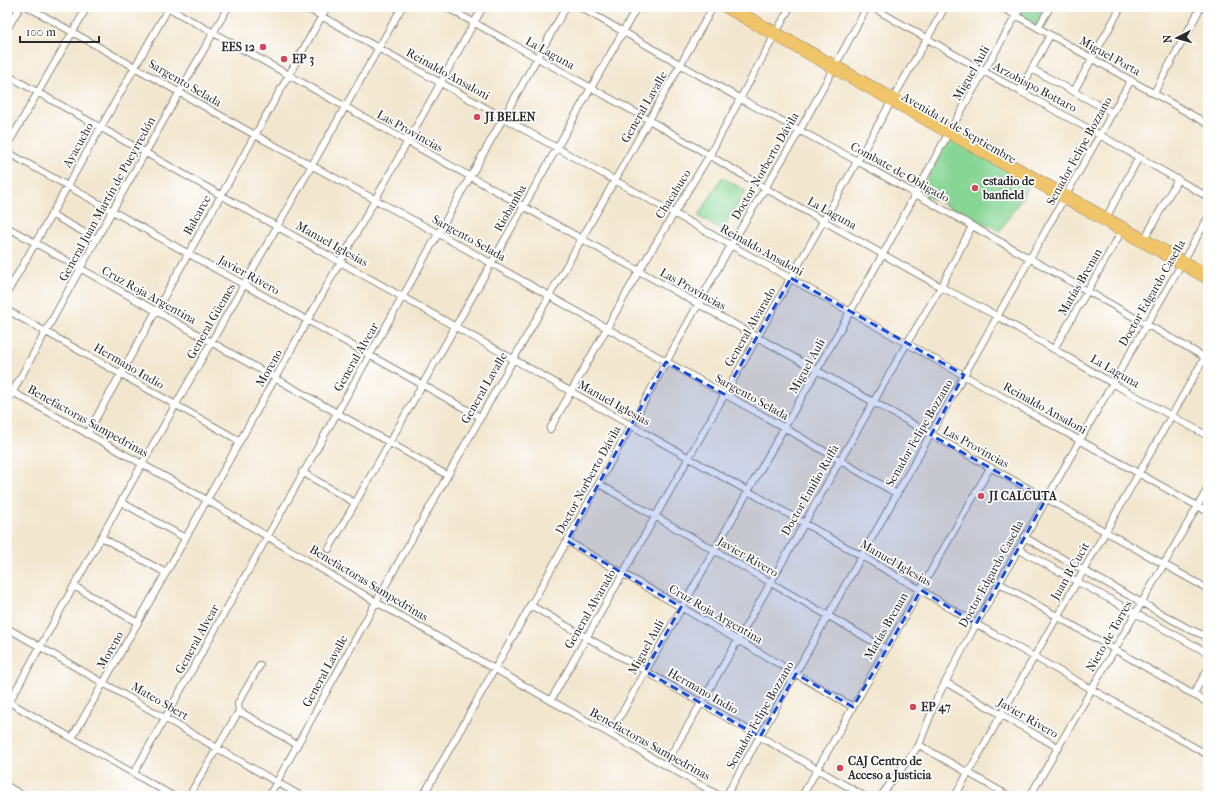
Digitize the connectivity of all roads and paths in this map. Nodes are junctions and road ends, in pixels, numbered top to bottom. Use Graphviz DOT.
graph roads {
  1 [pos="20,7"];
  2 [pos="28,7"];
  3 [pos="87,7"];
  4 [pos="168,7"];
  5 [pos="228,7"];
  6 [pos="306,7"];
  7 [pos="327,7"];
  8 [pos="402,7"];
  9 [pos="446,7"];
  10 [pos="483,7"];
  11 [pos="566,7"];
  12 [pos="580,7"];
  13 [pos="637,7"];
  14 [pos="714,7"];
  15 [pos="721,7"];
  16 [pos="734,7"];
  17 [pos="790,7"];
  18 [pos="867,7"];
  19 [pos="872,7"];
  20 [pos="945,7"];
  21 [pos="1001,7"];
  22 [pos="1021,7"];
  23 [pos="1050,7"];
  24 [pos="1121,7"];
  25 [pos="1201,7"];
  26 [pos="322,16"];
  27 [pos="1016,16"];
  28 [pos="474,23"];
  29 [pos="1038,28"];
  30 [pos="7,29"];
  31 [pos="624,31"];
  32 [pos="72,32"];
  33 [pos="214,33"];
  34 [pos="774,34"];
  35 [pos="1050,35"];
  36 [pos="928,38"];
  37 [pos="378,48"];
  38 [pos="536,57"];
  39 [pos="1092,58"];
  40 [pos="681,64"];
  41 [pos="135,66"];
  42 [pos="834,67"];
  43 [pos="1032,69"];
  44 [pos="985,72"];
  45 [pos="7,75"];
  46 [pos="288,76"];
  47 [pos="1131,80"];
  48 [pos="442,83"];
  49 [pos="592,88"];
  50 [pos="1020,91"];
  51 [pos="1074,91"];
  52 [pos="38,92"];
  53 [pos="179,92"];
  54 [pos="1154,92"];
  55 [pos="739,98"];
  56 [pos="893,100"];
  57 [pos="345,107"];
  58 [pos="1113,113"];
  59 [pos="503,117"];
  60 [pos="649,120"];
  61 [pos="1208,124"];
  62 [pos="100,126"];
  63 [pos="800,130"];
  64 [pos="950,132"];
  65 [pos="255,135"];
  66 [pos="1100,135"];
  67 [pos="408,143"];
  68 [pos="7,146"];
  69 [pos="558,148"];
  70 [pos="7,152"];
  71 [pos="146,152"];
  72 [pos="709,156"];
  73 [pos="1139,157"];
  74 [pos="857,161"];
  75 [pos="311,166"];
  76 [pos="469,177"];
  77 [pos="1178,179"];
  78 [pos="615,180"];
  79 [pos="67,186"];
  80 [pos="766,188"];
  81 [pos="222,194"];
  82 [pos="916,194"];
  83 [pos="1065,197"];
  84 [pos="1208,197"];
  85 [pos="376,200"];
  86 [pos="524,207"];
  87 [pos="112,211"];
  88 [pos="673,213"];
  89 [pos="51,214"];
  90 [pos="1106,216"];
  91 [pos="1208,218"];
  92 [pos="824,220"];
  93 [pos="277,226"];
  94 [pos="972,226"];
  95 [pos="7,227"];
  96 [pos="1123,230"];
  97 [pos="439,234"];
  98 [pos="1145,238"];
  99 [pos="96,239"];
  100 [pos="581,239"];
  101 [pos="35,243"];
  102 [pos="731,245"];
  103 [pos="188,254"];
  104 [pos="883,254"];
  105 [pos="1030,259"];
  106 [pos="342,262"];
  107 [pos="1182,262"];
  108 [pos="492,263"];
  109 [pos="80,269"];
  110 [pos="639,271"];
  111 [pos="1208,273"];
  112 [pos="791,278"];
  113 [pos="1208,281"];
  114 [pos="244,285"];
  115 [pos="941,287"];
  116 [pos="1087,292"];
  117 [pos="7,294"];
  118 [pos="549,296"];
  119 [pos="403,297"];
  120 [pos="698,305"];
  121 [pos="7,310"];
  122 [pos="156,311"];
  123 [pos="850,312"];
  124 [pos="997,316"];
  125 [pos="308,321"];
  126 [pos="1146,324"];
  127 [pos="456,326"];
  128 [pos="607,328"];
  129 [pos="45,332"];
  130 [pos="756,337"];
  131 [pos="211,342"];
  132 [pos="907,343"];
  133 [pos="1054,349"];
  134 [pos="370,355"];
  135 [pos="1206,358"];
  136 [pos="514,359"];
  137 [pos="666,362"];
  138 [pos="818,370"];
  139 [pos="121,374"];
  140 [pos="964,375"];
  141 [pos="276,378"];
  142 [pos="1112,383"];
  143 [pos="422,385"];
  144 [pos="10,391"];
  145 [pos="571,391"];
  146 [pos="724,394"];
  147 [pos="7,402"];
  148 [pos="874,403"];
  149 [pos="176,405"];
  150 [pos="337,413"];
  151 [pos="1171,416"];
  152 [pos="480,417"];
  153 [pos="631,425"];
  154 [pos="785,428"];
  155 [pos="550,429"];
  156 [pos="87,434"];
  157 [pos="931,435"];
  158 [pos="1208,436"];
  159 [pos="1080,440"];
  160 [pos="240,441"];
  161 [pos="389,443"];
  162 [pos="689,458"];
  163 [pos="840,462"];
  164 [pos="142,464"];
  165 [pos="990,468"];
  166 [pos="302,472"];
  167 [pos="1139,473"];
  168 [pos="447,476"];
  169 [pos="599,484"];
  170 [pos="1208,488"];
  171 [pos="748,491"];
  172 [pos="897,494"];
  173 [pos="1046,499"];
  174 [pos="207,500"];
  175 [pos="121,502"];
  176 [pos="355,503"];
  177 [pos="1197,506"];
  178 [pos="1208,512"];
  179 [pos="656,516"];
  180 [pos="804,522"];
  181 [pos="1105,532"];
  182 [pos="268,536"];
  183 [pos="101,537"];
  184 [pos="186,538"];
  185 [pos="1024,538"];
  186 [pos="567,541"];
  187 [pos="329,549"];
  188 [pos="1018,549"];
  189 [pos="713,550"];
  190 [pos="862,556"];
  191 [pos="1164,565"];
  192 [pos="1083,571"];
  193 [pos="166,573"];
  194 [pos="623,574"];
  195 [pos="1077,582"];
  196 [pos="770,583"];
  197 [pos="999,583"];
  198 [pos="74,586"];
  199 [pos="1208,589"];
  200 [pos="921,590"];
  201 [pos="376,602"];
  202 [pos="1141,602"];
  203 [pos="530,605"];
  204 [pos="681,607"];
  205 [pos="1136,613"];
  206 [pos="828,616"];
  207 [pos="1058,616"];
  208 [pos="138,623"];
  209 [pos="976,624"];
  210 [pos="7,628"];
  211 [pos="587,638"];
  212 [pos="1208,638"];
  213 [pos="738,640"];
  214 [pos="41,647"];
  215 [pos="886,649"];
  216 [pos="1116,649"];
  217 [pos="1208,653"];
  218 [pos="1034,657"];
  219 [pos="260,665"];
  220 [pos="494,668"];
  221 [pos="1208,669"];
  222 [pos="645,671"];
  223 [pos="796,674"];
  224 [pos="104,682"];
  225 [pos="945,682"];
  226 [pos="1091,689"];
  227 [pos="1193,694"];
  228 [pos="550,700"];
  229 [pos="701,703"];
  230 [pos="1208,703"];
  231 [pos="8,704"];
  232 [pos="853,707"];
  233 [pos="239,712"];
  234 [pos="1000,715"];
  235 [pos="165,717"];
  236 [pos="610,734"];
  237 [pos="760,736"];
  238 [pos="72,738"];
  239 [pos="296,744"];
  240 [pos="919,745"];
  241 [pos="218,747"];
  242 [pos="1059,748"];
  243 [pos="1208,755"];
  244 [pos="665,765"];
  245 [pos="817,769"];
  246 [pos="969,772"];
  247 [pos="134,773"];
  248 [pos="276,782"];
  249 [pos="7,786"];
  250 [pos="24,796"];
  251 [pos="173,796"];
  252 [pos="190,796"];
  253 [pos="269,796"];
  254 [pos="301,796"];
  255 [pos="423,796"];
  256 [pos="720,796"];
  257 [pos="726,796"];
  258 [pos="802,796"];
  259 [pos="864,796"];
  260 [pos="881,796"];
  261 [pos="955,796"];
  262 [pos="1009,796"];
  263 [pos="1030,796"];
  1 -- 30 [label="street"];
  2 -- 32 [label="street, Sargento Selada"];
  3 -- 32 [label="street"];
  4 -- 33 [label="street, Las Provincias"];
  4 -- 41 [label="street, Ayacucho"];
  5 -- 33 [label="street, General Juan Martín de Pueyrredón"];
  6 -- 26 [label="street, Reinaldo Ansaloni"];
  7 -- 26 [label="street, Balcarce"];
  8 -- 37 [label="street, General Güemes"];
  9 -- 28 [label="street, La Laguna"];
  10 -- 28 [label="street, Moreno"];
  11 -- 38 [label="street, General Alvear"];
  12 -- 31 [label="street, Combate de Obligado"];
  13 -- 31 [label="street, Riobamba"];
  14 -- 40 [label="street, General Lavalle"];
  15 -- 34 [label="main road, Avenida 11 de Septiembre"];
  16 -- 34 [label="main road, Avenida 11 de Septiembre"];
  17 -- 34 [label="street, Chacabuco"];
  18 -- 42 [label="street, Doctor Norberto Dávila"];
  19 -- 36 [label="street, Arzobispo Bottaro"];
  20 -- 36 [label="street, General Alvarado"];
  21 -- 27 [label="street, Miguel Porta"];
  22 -- 27 [label="street, Miguel Auli"];
  23 -- 29 [label="street"];
  24 -- 39 [label="street"];
  25 -- 54 [label="street"];
  26 -- 37 [label="street, Reinaldo Ansaloni"];
  26 -- 46 [label="street, Balcarce"];
  27 -- 29 [label="street, Miguel Porta"];
  27 -- 44 [label="street, Miguel Auli"];
  28 -- 38 [label="street, La Laguna"];
  28 -- 48 [label="street, Moreno"];
  29 -- 35 [label="street, Miguel Porta"];
  31 -- 40 [label="street, Combate de Obligado"];
  31 -- 49 [label="street, Riobamba"];
  32 -- 41 [label="street, Sargento Selada"];
  32 -- 52 [label="street"];
  33 -- 46 [label="street, Las Provincias"];
  33 -- 53 [label="street, General Juan Martín de Pueyrredón"];
  34 -- 42 [label="main road, Avenida 11 de Septiembre"];
  34 -- 55 [label="street, Chacabuco"];
  35 -- 39 [label="street, Miguel Porta"];
  35 -- 43 [label="street"];
  36 -- 44 [label="street, Arzobispo Bottaro"];
  36 -- 56 [label="street, General Alvarado"];
  37 -- 48 [label="street, Reinaldo Ansaloni"];
  37 -- 57 [label="street, General Güemes"];
  38 -- 49 [label="street, La Laguna"];
  38 -- 59 [label="street, General Alvear"];
  39 -- 47 [label="street, Miguel Porta"];
  39 -- 51 [label="street"];
  40 -- 55 [label="street, Combate de Obligado"];
  40 -- 60 [label="street, General Lavalle"];
  41 -- 53 [label="street, Sargento Selada"];
  41 -- 62 [label="street, Ayacucho"];
  42 -- 56 [label="main road, Avenida 11 de Septiembre"];
  42 -- 63 [label="street, Doctor Norberto Dávila"];
  43 -- 50 [label="street"];
  43 -- 51 [label="street"];
  44 -- 50 [label="street, Arzobispo Bottaro"];
  44 -- 64 [label="street, Miguel Auli"];
  45 -- 52 [label="street, Manuel Iglesias"];
  46 -- 57 [label="street, Las Provincias"];
  46 -- 65 [label="street, Balcarce"];
  47 -- 54 [label="street, Miguel Porta"];
  47 -- 58 [label="street, Senador Felipe Bozzano"];
  48 -- 59 [label="street, Reinaldo Ansaloni"];
  48 -- 67 [label="street, Moreno"];
  49 -- 60 [label="street, La Laguna"];
  49 -- 69 [label="street, Riobamba"];
  50 -- 66 [label="street, Arzobispo Bottaro"];
  51 -- 58 [label="street"];
  52 -- 62 [label="street, Manuel Iglesias"];
  52 -- 68 [label="street"];
  53 -- 65 [label="street, Sargento Selada"];
  53 -- 71 [label="street, General Juan Martín de Pueyrredón"];
  54 -- 61 [label="street, Miguel Porta"];
  55 -- 63 [label="street, Combate de Obligado"];
  55 -- 72 [label="street, Chacabuco"];
  56 -- 64 [label="main road, Avenida 11 de Septiembre"];
  56 -- 74 [label="street, General Alvarado"];
  57 -- 67 [label="street, Las Provincias"];
  57 -- 75 [label="street, General Güemes"];
  58 -- 66 [label="street, Senador Felipe Bozzano"];
  59 -- 69 [label="street, Reinaldo Ansaloni"];
  59 -- 76 [label="street, General Alvear"];
  60 -- 72 [label="street, La Laguna"];
  60 -- 78 [label="street, General Lavalle"];
  62 -- 71 [label="street, Manuel Iglesias"];
  62 -- 79 [label="street, Ayacucho"];
  63 -- 74 [label="street, Combate de Obligado"];
  63 -- 80 [label="street, Doctor Norberto Dávila"];
  64 -- 82 [label="street, Miguel Auli"];
  64 -- 83 [label="main road, Avenida 11 de Septiembre"];
  65 -- 75 [label="street, Sargento Selada"];
  65 -- 81 [label="street, Balcarce"];
  66 -- 73 [label="street, Arzobispo Bottaro"];
  66 -- 83 [label="street, Senador Felipe Bozzano"];
  67 -- 76 [label="street, Las Provincias"];
  67 -- 85 [label="street, Moreno"];
  69 -- 78 [label="street, Reinaldo Ansaloni"];
  69 -- 86 [label="street, Riobamba"];
  70 -- 79 [label="street, Javier Rivero"];
  71 -- 81 [label="street, Manuel Iglesias"];
  71 -- 87 [label="street, General Juan Martín de Pueyrredón"];
  72 -- 80 [label="street, La Laguna"];
  72 -- 88 [label="street, Chacabuco"];
  73 -- 77 [label="street, Arzobispo Bottaro"];
  73 -- 90 [label="street"];
  74 -- 82 [label="street, Combate de Obligado"];
  74 -- 92 [label="street, General Alvarado"];
  75 -- 85 [label="street, Sargento Selada"];
  75 -- 93 [label="street, General Güemes"];
  76 -- 86 [label="street, Las Provincias"];
  76 -- 97 [label="street, General Alvear"];
  77 -- 84 [label="street, Arzobispo Bottaro"];
  77 -- 98 [label="street"];
  78 -- 88 [label="street, Reinaldo Ansaloni"];
  78 -- 100 [label="street, General Lavalle"];
  79 -- 87 [label="street, Javier Rivero"];
  79 -- 89 [label="street, Ayacucho"];
  80 -- 92 [label="street, La Laguna"];
  80 -- 102 [label="street, Doctor Norberto Dávila"];
  81 -- 93 [label="street, Manuel Iglesias"];
  81 -- 103 [label="street, Balcarce"];
  82 -- 94 [label="street, Combate de Obligado"];
  82 -- 104 [label="street, Miguel Auli"];
  83 -- 90 [label="main road, Avenida 11 de Septiembre"];
  83 -- 96 [label="main road, Avenida 11 de Septiembre"];
  83 -- 105 [label="street, Senador Felipe Bozzano"];
  85 -- 97 [label="street, Sargento Selada"];
  85 -- 106 [label="street, Moreno"];
  86 -- 100 [label="street, Las Provincias"];
  86 -- 108 [label="street, Riobamba"];
  87 -- 99 [label="street, General Juan Martín de Pueyrredón"];
  87 -- 103 [label="street, Javier Rivero"];
  88 -- 102 [label="street, Reinaldo Ansaloni"];
  88 -- 110 [label="street, Chacabuco"];
  89 -- 99 [label="street"];
  89 -- 101 [label="street, Ayacucho"];
  90 -- 96 [label="main road, Avenida 11 de Septiembre"];
  91 -- 107 [label="street, Doctor Edgardo Casella"];
  92 -- 104 [label="street, La Laguna"];
  92 -- 112 [label="street, General Alvarado"];
  93 -- 106 [label="street, Manuel Iglesias"];
  93 -- 114 [label="street, General Güemes"];
  94 -- 105 [label="street, Combate de Obligado"];
  94 -- 115 [label="street, Doctor Emilio Ruffa"];
  95 -- 101 [label="street, Cruz Roja Argentina"];
  96 -- 98 [label="main road, Avenida 11 de Septiembre"];
  96 -- 107 [label="main road, Avenida 11 de Septiembre"];
  96 -- 116 [label="street, Matías Brenan"];
  97 -- 108 [label="street, Sargento Selada"];
  97 -- 119 [label="street, General Alvear"];
  98 -- 107 [label="main road, Avenida 11 de Septiembre"];
  99 -- 109 [label="street, General Juan Martín de Pueyrredón"];
  100 -- 110 [label="street, Las Provincias"];
  100 -- 118 [label="street, General Lavalle"];
  101 -- 109 [label="street, Cruz Roja Argentina"];
  101 -- 117 [label="street, Ayacucho"];
  102 -- 112 [label="street, Reinaldo Ansaloni"];
  102 -- 120 [label="street, Doctor Norberto Dávila"];
  103 -- 114 [label="street, Javier Rivero"];
  103 -- 122 [label="street, Balcarce"];
  104 -- 115 [label="street, La Laguna"];
  104 -- 123 [label="street, Miguel Auli"];
  105 -- 116 [label="street, Combate de Obligado"];
  105 -- 124 [label="street, Senador Felipe Bozzano"];
  106 -- 119 [label="street, Manuel Iglesias"];
  106 -- 125 [label="street, Moreno"];
  107 -- 111 [label="main road, Avenida 11 de Septiembre"];
  107 -- 113 [label="main road, Avenida 11 de Septiembre"];
  107 -- 126 [label="street, Doctor Edgardo Casella"];
  108 -- 118 [label="street, Sargento Selada"];
  108 -- 127 [label="street, Riobamba"];
  109 -- 122 [label="street, Cruz Roja Argentina"];
  109 -- 129 [label="street, General Juan Martín de Pueyrredón"];
  110 -- 120 [label="street, Las Provincias"];
  110 -- 128 [label="street, Chacabuco"];
  112 -- 123 [label="street, Reinaldo Ansaloni"];
  112 -- 130 [label="street, General Alvarado"];
  114 -- 125 [label="street, Javier Rivero"];
  114 -- 131 [label="street, General Güemes"];
  115 -- 124 [label="street, La Laguna"];
  115 -- 132 [label="street, Doctor Emilio Ruffa"];
  116 -- 126 [label="street, Combate de Obligado"];
  116 -- 133 [label="street, Matías Brenan"];
  118 -- 128 [label="street, Sargento Selada"];
  118 -- 136 [label="street, General Lavalle"];
  119 -- 127 [label="street, Manuel Iglesias"];
  119 -- 134 [label="street, General Alvear"];
  120 -- 130 [label="street, Las Provincias"];
  120 -- 137 [label="street, Doctor Norberto Dávila"];
  121 -- 129 [label="street, Hermano Indio"];
  122 -- 131 [label="street, Cruz Roja Argentina"];
  122 -- 139 [label="street, Balcarce"];
  123 -- 132 [label="street, Reinaldo Ansaloni"];
  123 -- 138 [label="street, Miguel Auli"];
  124 -- 133 [label="street, La Laguna"];
  124 -- 140 [label="street, Senador Felipe Bozzano"];
  125 -- 134 [label="street, Javier Rivero"];
  125 -- 141 [label="street, Moreno"];
  126 -- 135 [label="street, Combate de Obligado"];
  126 -- 142 [label="street, Doctor Edgardo Casella"];
  127 -- 136 [label="street, Manuel Iglesias"];
  127 -- 143 [label="street, Riobamba"];
  128 -- 137 [label="street, Sargento Selada"];
  128 -- 145 [label="street, Chacabuco"];
  129 -- 139 [label="street, Hermano Indio"];
  129 -- 144 [label="street, General Juan Martín de Pueyrredón"];
  130 -- 138 [label="street, Las Provincias"];
  130 -- 146 [label="street, General Alvarado"];
  131 -- 141 [label="street, Cruz Roja Argentina"];
  131 -- 149 [label="street, General Güemes"];
  132 -- 140 [label="street, Reinaldo Ansaloni"];
  132 -- 148 [label="street, Doctor Emilio Ruffa"];
  133 -- 142 [label="street, La Laguna"];
  134 -- 143 [label="street, Javier Rivero"];
  134 -- 150 [label="street, General Alvear"];
  135 -- 151 [label="street, Juan B Cucit"];
  136 -- 145 [label="street, Manuel Iglesias"];
  136 -- 152 [label="street, General Lavalle"];
  137 -- 146 [label="street, Sargento Selada"];
  137 -- 153 [label="street, Doctor Norberto Dávila"];
  138 -- 148 [label="street, Las Provincias"];
  138 -- 154 [label="street, Miguel Auli"];
  139 -- 149 [label="street, Hermano Indio"];
  139 -- 156 [label="street, Balcarce"];
  140 -- 157 [label="street, Senador Felipe Bozzano"];
  140 -- 159 [label="street, Reinaldo Ansaloni"];
  141 -- 150 [label="street, Cruz Roja Argentina"];
  141 -- 160 [label="street, Moreno"];
  142 -- 151 [label="street, La Laguna"];
  142 -- 159 [label="street, Doctor Edgardo Casella"];
  143 -- 152 [label="street, Javier Rivero"];
  143 -- 161 [label="street, Riobamba"];
  144 -- 147 [label="street, General Juan Martín de Pueyrredón"];
  144 -- 156 [label="street, Benefactoras Sampedrinas"];
  145 -- 153 [label="street, Manuel Iglesias"];
  145 -- 155 [label="street, Chacabuco"];
  146 -- 154 [label="street, Sargento Selada"];
  146 -- 162 [label="street, General Alvarado"];
  148 -- 157 [label="street, Las Provincias"];
  148 -- 163 [label="street, Doctor Emilio Ruffa"];
  149 -- 160 [label="street, Hermano Indio"];
  149 -- 164 [label="street, General Güemes"];
  150 -- 161 [label="street, Cruz Roja Argentina"];
  150 -- 166 [label="street, General Alvear"];
  151 -- 158 [label="street, La Laguna"];
  151 -- 167 [label="street, Juan B Cucit"];
  152 -- 168 [label="street, General Lavalle"];
  153 -- 162 [label="street, Manuel Iglesias"];
  153 -- 169 [label="street, Doctor Norberto Dávila"];
  154 -- 163 [label="street, Sargento Selada"];
  154 -- 171 [label="street, Miguel Auli"];
  156 -- 164 [label="street, Benefactoras Sampedrinas"];
  157 -- 165 [label="street, Las Provincias"];
  157 -- 172 [label="street, Senador Felipe Bozzano"];
  159 -- 167 [label="street, Reinaldo Ansaloni"];
  159 -- 173 [label="street, Doctor Edgardo Casella"];
  160 -- 174 [label="street, Moreno"];
  161 -- 168 [label="street, Cruz Roja Argentina"];
  161 -- 176 [label="street, Riobamba"];
  162 -- 171 [label="street, Manuel Iglesias"];
  162 -- 179 [label="street, General Alvarado"];
  163 -- 172 [label="street, Sargento Selada"];
  163 -- 180 [label="street, Doctor Emilio Ruffa"];
  164 -- 174 [label="street, Benefactoras Sampedrinas"];
  164 -- 175 [label="street, General Güemes"];
  165 -- 173 [label="street, Las Provincias"];
  165 -- 200 [label="street, Matías Brenan"];
  166 -- 176 [label="street"];
  166 -- 182 [label="street, General Alvear"];
  167 -- 177 [label="street, Reinaldo Ansaloni"];
  167 -- 181 [label="street, Juan B Cucit"];
  168 -- 201 [label="street, General Lavalle"];
  169 -- 179 [label="street, Javier Rivero"];
  169 -- 186 [label="street, Doctor Norberto Dávila"];
  170 -- 177 [label="street, Nieto de Torres"];
  171 -- 180 [label="street, Manuel Iglesias"];
  171 -- 189 [label="street, Miguel Auli"];
  172 -- 190 [label="street, Senador Felipe Bozzano"];
  173 -- 181 [label="street, Las Provincias"];
  173 -- 185 [label="street, Doctor Edgardo Casella"];
  174 -- 182 [label="street, Benefactoras Sampedrinas"];
  174 -- 184 [label="street, Moreno"];
  175 -- 183 [label="street, General Güemes"];
  175 -- 184 [label="street"];
  176 -- 187 [label="street, Riobamba"];
  177 -- 178 [label="street, Reinaldo Ansaloni"];
  177 -- 191 [label="street, Nieto de Torres"];
  179 -- 189 [label="street, Javier Rivero"];
  179 -- 194 [label="street, General Alvarado"];
  180 -- 190 [label="street, Manuel Iglesias"];
  180 -- 196 [label="street, Doctor Emilio Ruffa"];
  181 -- 191 [label="street, Las Provincias"];
  181 -- 192 [label="street, Juan B Cucit"];
  182 -- 201 [label="street, Benefactoras Sampedrinas"];
  182 -- 235 [label="street, General Alvear"];
  183 -- 193 [label="street"];
  183 -- 198 [label="street, General Güemes"];
  184 -- 193 [label="street, Moreno"];
  185 -- 188 [label="street, Doctor Edgardo Casella"];
  185 -- 192 [label="street"];
  186 -- 194 [label="street, Cruz Roja Argentina"];
  186 -- 203 [label="street, Doctor Norberto Dávila"];
  188 -- 195 [label="street"];
  188 -- 197 [label="street, Doctor Edgardo Casella"];
  189 -- 196 [label="street, Javier Rivero"];
  189 -- 204 [label="street, Miguel Auli"];
  190 -- 200 [label="street, Manuel Iglesias"];
  190 -- 206 [label="street, Senador Felipe Bozzano"];
  191 -- 199 [label="street, Las Provincias"];
  191 -- 202 [label="street, Nieto de Torres"];
  192 -- 195 [label="street, Juan B Cucit"];
  192 -- 202 [label="street"];
  193 -- 208 [label="street, Moreno"];
  194 -- 204 [label="street, Cruz Roja Argentina"];
  194 -- 211 [label="street, General Alvarado"];
  195 -- 205 [label="street"];
  195 -- 207 [label="street, Juan B Cucit"];
  196 -- 206 [label="street, Javier Rivero"];
  196 -- 213 [label="street, Doctor Emilio Ruffa"];
  197 -- 207 [label="street"];
  197 -- 209 [label="street, Doctor Edgardo Casella"];
  198 -- 208 [label="street"];
  198 -- 214 [label="street, General Güemes"];
  200 -- 209 [label="street, Manuel Iglesias"];
  200 -- 215 [label="street, Matías Brenan"];
  201 -- 220 [label="street, Benefactoras Sampedrinas"];
  201 -- 239 [label="street, General Lavalle"];
  202 -- 205 [label="street, Nieto de Torres"];
  202 -- 212 [label="street"];
  203 -- 211 [label="street, Hermano Indio"];
  203 -- 220 [label="street, Doctor Norberto Dávila"];
  204 -- 213 [label="street, Cruz Roja Argentina"];
  204 -- 222 [label="street, Miguel Auli"];
  205 -- 216 [label="street, Nieto de Torres"];
  205 -- 217 [label="street"];
  206 -- 215 [label="street, Javier Rivero"];
  206 -- 223 [label="street, Senador Felipe Bozzano"];
  207 -- 216 [label="street"];
  207 -- 218 [label="street, Juan B Cucit"];
  208 -- 224 [label="street, Moreno"];
  209 -- 218 [label="street, Manuel Iglesias"];
  209 -- 225 [label="street, Doctor Edgardo Casella"];
  210 -- 214 [label="street, Mateo Sbert"];
  211 -- 222 [label="street, Hermano Indio"];
  211 -- 228 [label="street, General Alvarado"];
  213 -- 223 [label="street, Cruz Roja Argentina"];
  213 -- 229 [label="street, Doctor Emilio Ruffa"];
  214 -- 224 [label="street, Mateo Sbert"];
  214 -- 231 [label="street, General Güemes"];
  215 -- 232 [label="street, Matías Brenan"];
  216 -- 226 [label="street, Nieto de Torres"];
  216 -- 227 [label="street"];
  218 -- 226 [label="street, Manuel Iglesias"];
  218 -- 234 [label="street, Juan B Cucit"];
  219 -- 233 [label="street"];
  220 -- 228 [label="street, Benefactoras Sampedrinas"];
  220 -- 255 [label="street, Doctor Norberto Dávila"];
  221 -- 227 [label="street"];
  222 -- 229 [label="street, Hermano Indio"];
  222 -- 236 [label="street, Miguel Auli"];
  223 -- 232 [label="street, Cruz Roja Argentina"];
  223 -- 237 [label="street, Senador Felipe Bozzano"];
  224 -- 235 [label="street, Mateo Sbert"];
  224 -- 238 [label="street, Moreno"];
  225 -- 234 [label="street, Javier Rivero"];
  225 -- 240 [label="street, Doctor Edgardo Casella"];
  226 -- 242 [label="street, Nieto de Torres"];
  226 -- 243 [label="street, Manuel Iglesias"];
  227 -- 230 [label="street"];
  228 -- 236 [label="street, Benefactoras Sampedrinas"];
  229 -- 237 [label="street, Hermano Indio"];
  229 -- 244 [label="street, Doctor Emilio Ruffa"];
  231 -- 238 [label="street"];
  232 -- 245 [label="street, Matías Brenan"];
  233 -- 239 [label="street"];
  233 -- 241 [label="street"];
  234 -- 242 [label="street, Javier Rivero"];
  234 -- 246 [label="street, Juan B Cucit"];
  235 -- 241 [label="street, Mateo Sbert"];
  235 -- 247 [label="street, General Alvear"];
  236 -- 244 [label="street, Benefactoras Sampedrinas"];
  237 -- 245 [label="street, Hermano Indio"];
  237 -- 257 [label="street, Senador Felipe Bozzano"];
  238 -- 247 [label="street"];
  239 -- 248 [label="street, General Lavalle"];
  240 -- 246 [label="street"];
  240 -- 260 [label="street, Doctor Edgardo Casella"];
  241 -- 248 [label="street, Mateo Sbert"];
  241 -- 252 [label="street"];
  242 -- 263 [label="street, Nieto de Torres"];
  244 -- 256 [label="street, Benefactoras Sampedrinas"];
  245 -- 258 [label="street, Matías Brenan"];
  245 -- 259 [label="street, Hermano Indio"];
  246 -- 261 [label="street, Juan B Cucit"];
  246 -- 262 [label="street"];
  247 -- 251 [label="street"];
  248 -- 253 [label="street, General Lavalle"];
  248 -- 254 [label="street, Mateo Sbert"];
  249 -- 250 [label="street"];
}
